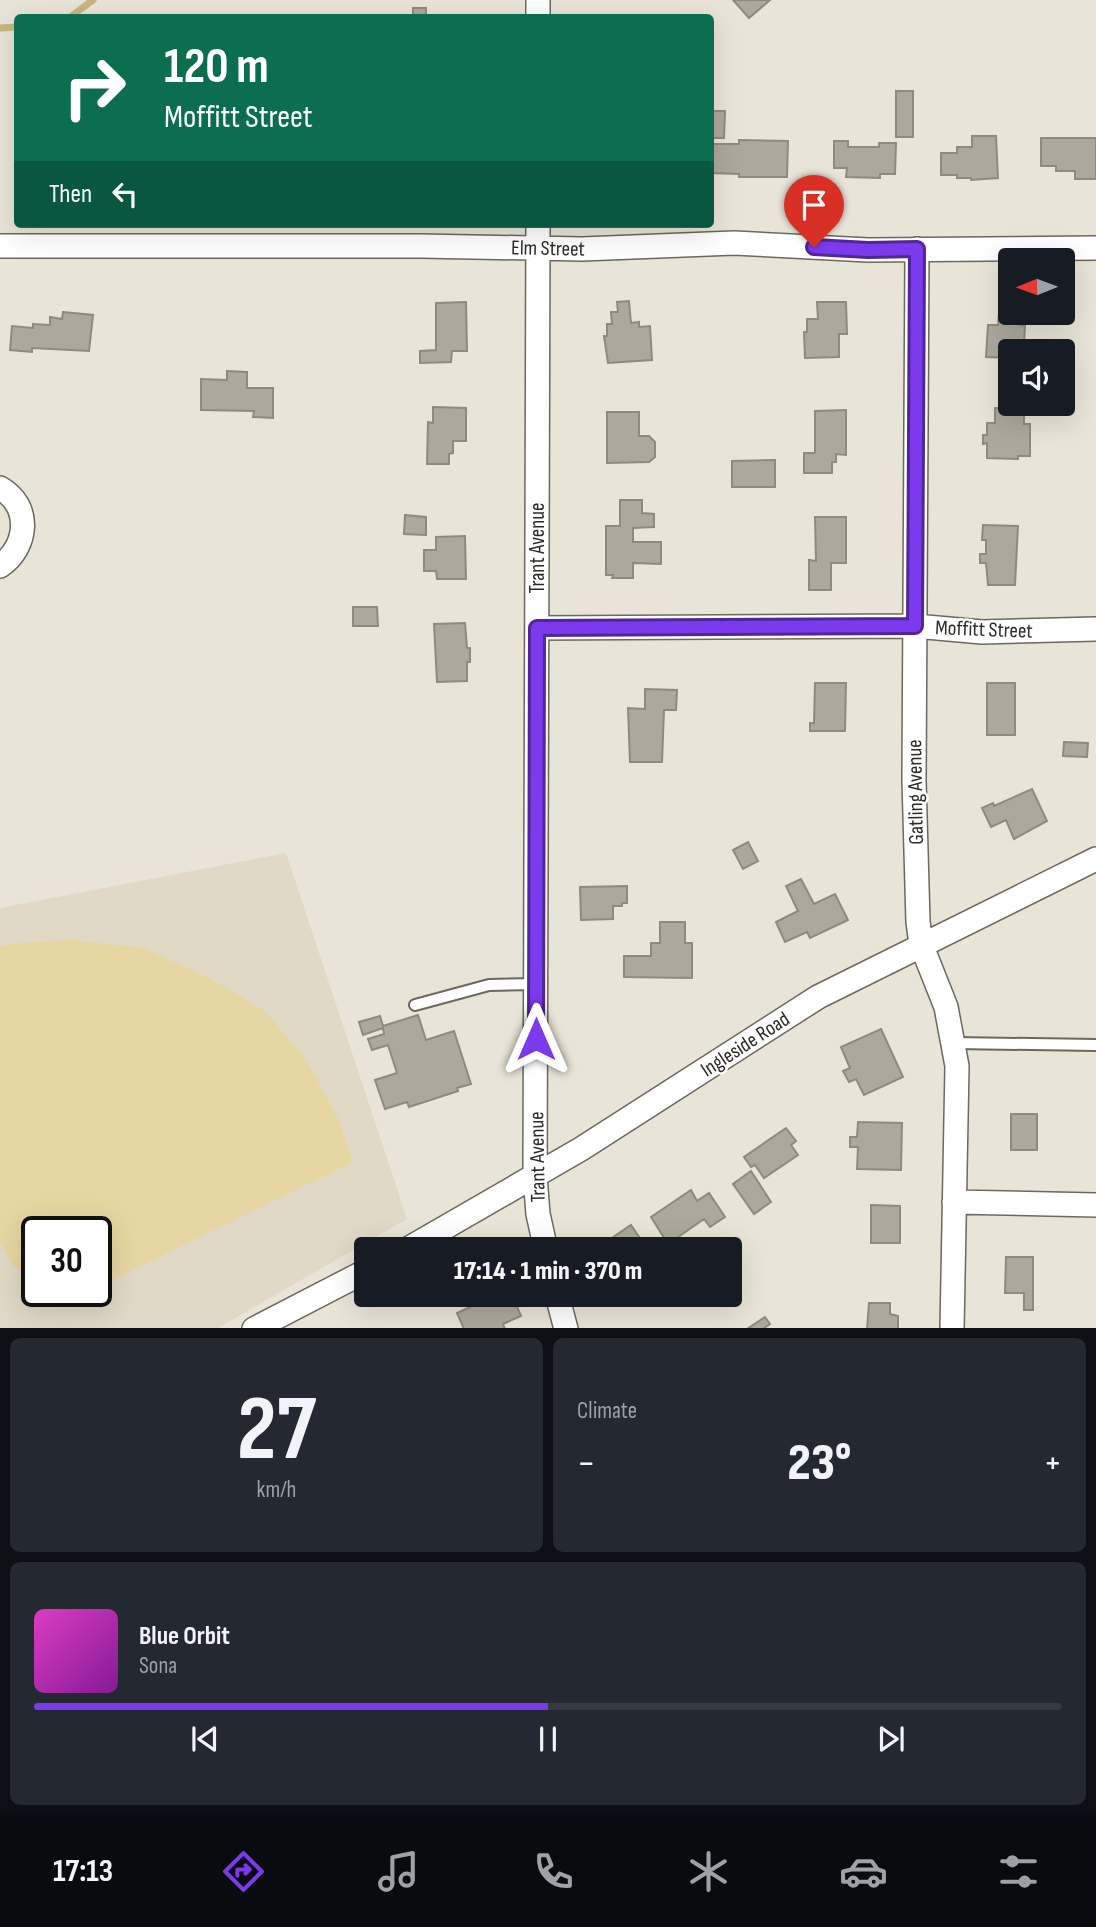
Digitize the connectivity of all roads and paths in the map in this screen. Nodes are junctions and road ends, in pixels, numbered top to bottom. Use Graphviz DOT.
graph roads {
  1 [pos="538,228"];
  2 [pos="0,246"];
  3 [pos="538,248"];
  4 [pos="1096,248"];
  5 [pos="917,249"];
  6 [pos="0,488"];
  7 [pos="0,566"];
  8 [pos="915,626"];
  9 [pos="537,628"];
  10 [pos="1096,629"];
  11 [pos="1096,859"];
  12 [pos="922,944"];
  13 [pos="537,984"];
  14 [pos="415,1005"];
  15 [pos="954,1042"];
  16 [pos="1096,1045"];
  17 [pos="535,1176"];
  18 [pos="954,1202"];
  19 [pos="1096,1205"];
  20 [pos="429,1237"];
  21 [pos="544,1237"];
  22 [pos="354,1277"];
  23 [pos="560,1307"];
  24 [pos="254,1328"];
  25 [pos="566,1328"];
  26 [pos="952,1328"];
  1 -- 3 [label="street, Trant Avenue"];
  2 -- 3 [label="street, Elm Street"];
  3 -- 5 [label="street, Elm Street"];
  3 -- 9 [label="street, Trant Avenue"];
  4 -- 5 [label="street, Elm Street"];
  5 -- 8 [label="street, Gatling Avenue"];
  6 -- 7 [label="street"];
  8 -- 9 [label="street, Moffitt Street"];
  8 -- 10 [label="street, Moffitt Street"];
  8 -- 12 [label="street, Gatling Avenue"];
  9 -- 13 [label="street, Trant Avenue"];
  11 -- 12 [label="street, Ingleside Road"];
  12 -- 15 [label="street, Gatling Avenue"];
  12 -- 17 [label="street, Ingleside Road"];
  13 -- 14 [label="lane"];
  13 -- 17 [label="street, Trant Avenue"];
  15 -- 16 [label="lane"];
  15 -- 18 [label="street, Gatling Avenue"];
  17 -- 20 [label="street, Ingleside Road"];
  17 -- 21 [label="street, Trant Avenue"];
  18 -- 19 [label="street"];
  18 -- 26 [label="street, Gatling Avenue"];
  22 -- 24 [label="street"];
  23 -- 25 [label="street"];
}
